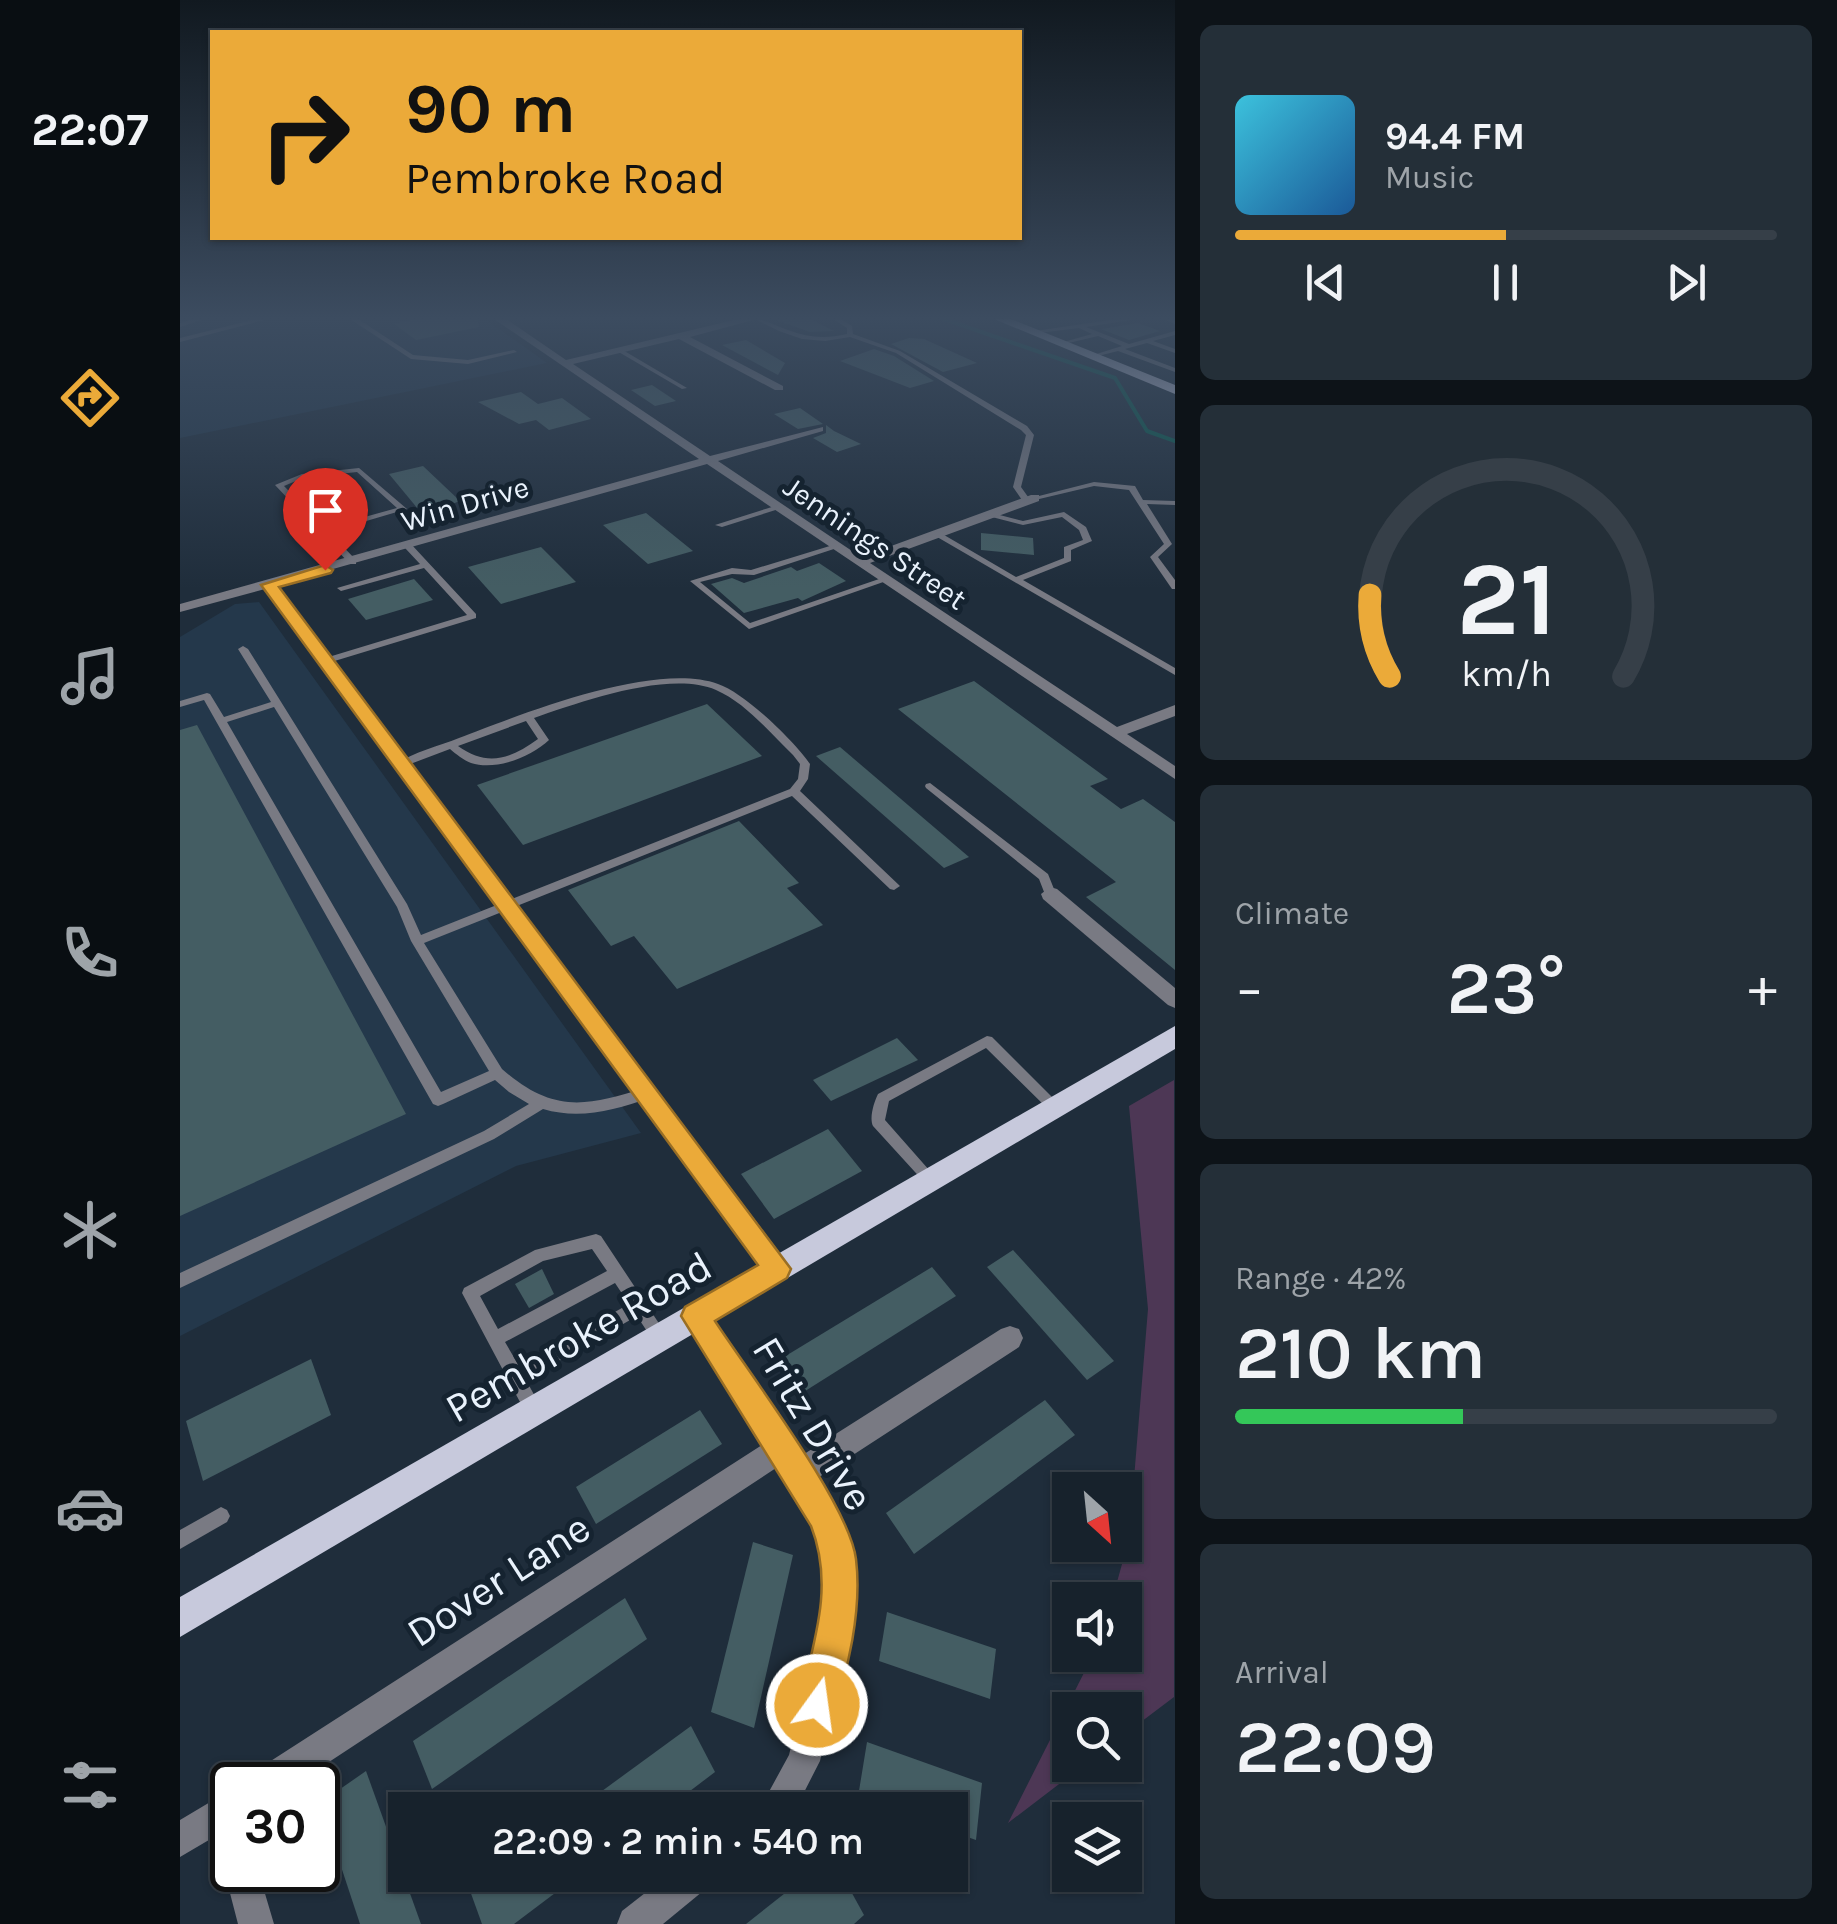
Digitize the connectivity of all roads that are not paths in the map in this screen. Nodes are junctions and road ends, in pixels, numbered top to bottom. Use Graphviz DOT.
graph roads {
  1 [pos="632,409"];
  2 [pos="992,409"];
  3 [pos="820,429"];
  4 [pos="706,460"];
  5 [pos="1031,499"];
  6 [pos="1142,502"];
  7 [pos="1174,503"];
  8 [pos="778,508"];
  9 [pos="991,514"];
  10 [pos="720,525"];
  11 [pos="325,531"];
  12 [pos="936,534"];
  13 [pos="408,546"];
  14 [pos="836,547"];
  15 [pos="353,562"];
  16 [pos="858,562"];
  17 [pos="425,565"];
  18 [pos="886,580"];
  19 [pos="1016,580"];
  20 [pos="269,585"];
  21 [pos="1174,587"];
  22 [pos="341,588"];
  23 [pos="181,607"];
  24 [pos="243,649"];
  25 [pos="324,661"];
  26 [pos="1174,672"];
  27 [pos="180,704"];
  28 [pos="275,704"];
  29 [pos="1174,710"];
  30 [pos="530,719"];
  31 [pos="221,721"];
  32 [pos="1114,734"];
  33 [pos="452,746"];
  34 [pos="401,764"];
  35 [pos="1174,774"];
  36 [pos="930,786"];
  37 [pos="794,791"];
  38 [pos="894,886"];
  39 [pos="1050,894"];
  40 [pos="504,903"];
  41 [pos="417,941"];
  42 [pos="1174,1000"];
  43 [pos="1174,1036"];
  44 [pos="497,1073"];
  45 [pos="644,1094"];
  46 [pos="538,1105"];
  47 [pos="1055,1106"];
  48 [pos="930,1179"];
  49 [pos="777,1269"];
  50 [pos="618,1272"];
  51 [pos="180,1281"];
  52 [pos="640,1306"];
  53 [pos="696,1316"];
  54 [pos="660,1337"];
  55 [pos="1010,1338"];
  56 [pos="496,1339"];
  57 [pos="516,1377"];
  58 [pos="534,1411"];
  59 [pos="780,1449"];
  60 [pos="797,1476"];
  61 [pos="221,1516"];
  62 [pos="180,1540"];
  63 [pos="180,1618"];
  64 [pos="299,1762"];
  65 [pos="786,1792"];
  66 [pos="210,1827"];
  67 [pos="180,1840"];
  68 [pos="247,1892"];
  69 [pos="674,1892"];
  70 [pos="256,1924"];
  71 [pos="634,1924"];
  1 -- 4 [label="street, Jennings Street"];
  2 -- 5 [label="lane"];
  3 -- 4 [label="street, Win Drive"];
  4 -- 8 [label="street, Jennings Street"];
  4 -- 13 [label="street, Win Drive"];
  5 -- 6 [label="lane"];
  5 -- 9 [label="street"];
  6 -- 7 [label="lane"];
  6 -- 21 [label="lane"];
  8 -- 10 [label="lane"];
  8 -- 14 [label="street, Jennings Street"];
  9 -- 12 [label="street"];
  9 -- 19 [label="lane"];
  11 -- 11 [label="lane"];
  11 -- 15 [label="lane"];
  12 -- 16 [label="street"];
  12 -- 19 [label="lane"];
  13 -- 15 [label="street, Win Drive"];
  13 -- 17 [label="lane"];
  14 -- 16 [label="street, Jennings Street"];
  14 -- 18 [label="lane"];
  15 -- 20 [label="street, Win Drive"];
  16 -- 18 [label="street, Jennings Street"];
  17 -- 22 [label="lane"];
  17 -- 25 [label="lane"];
  18 -- 32 [label="street, Jennings Street"];
  19 -- 26 [label="lane"];
  20 -- 23 [label="street, Win Drive"];
  20 -- 25 [label="street"];
  24 -- 28 [label="lane"];
  25 -- 34 [label="street"];
  27 -- 31 [label="lane"];
  28 -- 31 [label="lane"];
  28 -- 41 [label="lane"];
  29 -- 32 [label="street"];
  30 -- 33 [label="lane"];
  30 -- 33 [label="lane"];
  30 -- 37 [label="lane"];
  31 -- 44 [label="lane"];
  32 -- 35 [label="street, Jennings Street"];
  33 -- 34 [label="lane"];
  34 -- 40 [label="street"];
  36 -- 39 [label="lane"];
  37 -- 38 [label="lane"];
  37 -- 40 [label="lane"];
  39 -- 42 [label="street"];
  40 -- 41 [label="lane"];
  40 -- 45 [label="street"];
  41 -- 44 [label="lane"];
  43 -- 47 [label="main road, Pembroke Road"];
  44 -- 46 [label="lane"];
  45 -- 46 [label="lane"];
  45 -- 49 [label="street"];
  46 -- 51 [label="lane"];
  47 -- 48 [label="main road, Pembroke Road"];
  47 -- 48 [label="lane"];
  48 -- 49 [label="main road, Pembroke Road"];
  49 -- 53 [label="main road, Pembroke Road"];
  50 -- 52 [label="lane"];
  50 -- 56 [label="lane"];
  50 -- 56 [label="lane"];
  52 -- 54 [label="lane"];
  52 -- 57 [label="lane"];
  53 -- 54 [label="main road, Pembroke Road"];
  53 -- 59 [label="street, Fritz Drive"];
  54 -- 58 [label="main road, Pembroke Road"];
  55 -- 60 [label="street"];
  56 -- 57 [label="lane"];
  57 -- 58 [label="lane"];
  58 -- 63 [label="main road, Pembroke Road"];
  59 -- 60 [label="street, Fritz Drive"];
  59 -- 64 [label="street, Dover Lane"];
  60 -- 65 [label="street, Fritz Drive"];
  61 -- 62 [label="lane"];
  66 -- 67 [label="street"];
  68 -- 70 [label="street"];
  69 -- 71 [label="street"];
}
